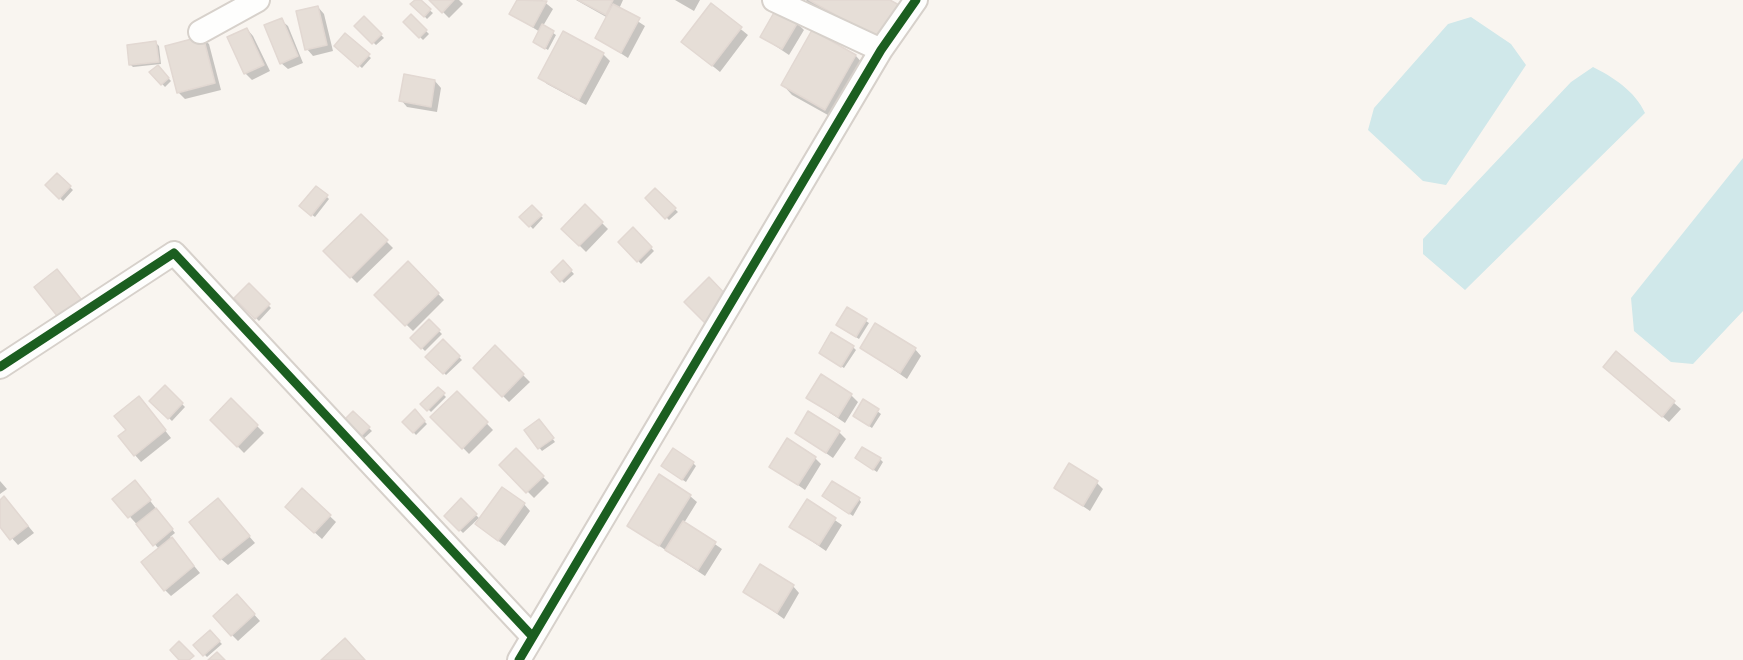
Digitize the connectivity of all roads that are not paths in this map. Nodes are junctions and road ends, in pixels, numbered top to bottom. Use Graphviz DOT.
graph roads {
  1 [pos="258,0"];
  2 [pos="774,0"];
  3 [pos="916,0"];
  4 [pos="200,32"];
  5 [pos="881,50"];
  6 [pos="0,367"];
  7 [pos="532,636"];
  8 [pos="519,660"];
  1 -- 4 [label="street"];
  2 -- 5 [label="street"];
  3 -- 5 [label="street"];
  5 -- 7 [label="street"];
  6 -- 7 [label="street"];
  7 -- 8 [label="street"];
}
